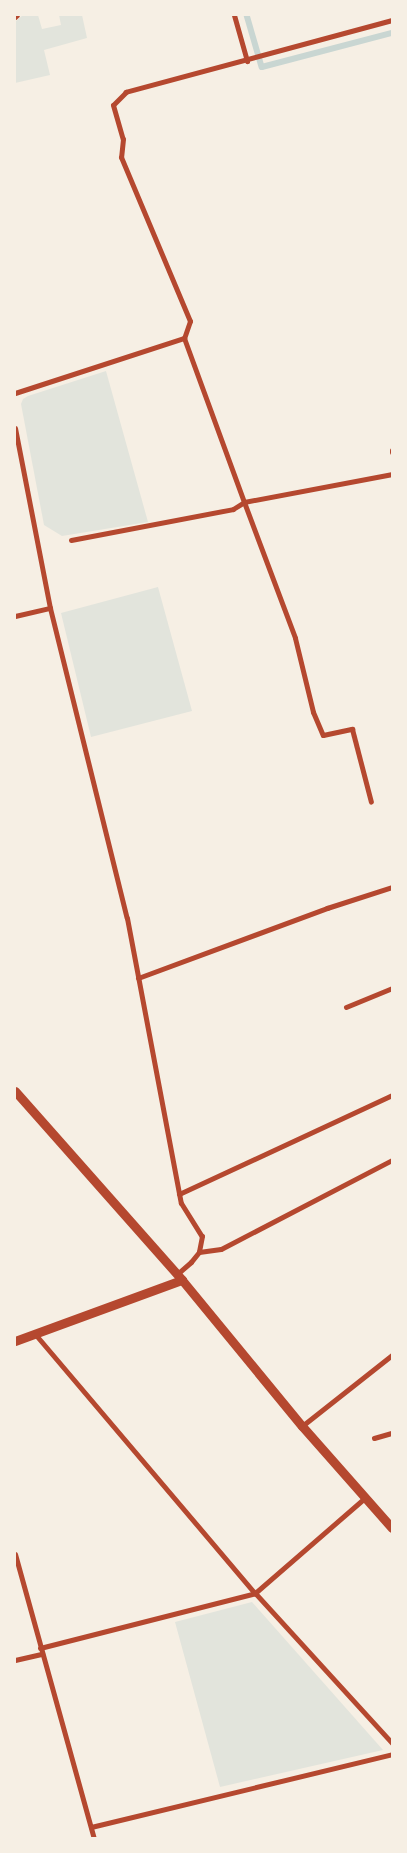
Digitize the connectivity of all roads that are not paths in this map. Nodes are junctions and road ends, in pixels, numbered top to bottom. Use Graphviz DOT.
graph roads {
  1 [pos="234,15"];
  2 [pos="392,20"];
  3 [pos="247,61"];
  4 [pos="184,338"];
  5 [pos="15,393"];
  6 [pos="15,428"];
  7 [pos="392,474"];
  8 [pos="244,502"];
  9 [pos="71,540"];
  10 [pos="50,608"];
  11 [pos="15,616"];
  12 [pos="371,802"];
  13 [pos="392,887"];
  14 [pos="138,978"];
  15 [pos="392,988"];
  16 [pos="346,1007"];
  17 [pos="15,1090"];
  18 [pos="392,1095"];
  19 [pos="392,1160"];
  20 [pos="179,1194"];
  21 [pos="199,1252"];
  22 [pos="179,1278"];
  23 [pos="35,1334"];
  24 [pos="15,1341"];
  25 [pos="392,1355"];
  26 [pos="302,1426"];
  27 [pos="392,1433"];
  28 [pos="374,1438"];
  29 [pos="366,1497"];
  30 [pos="392,1528"];
  31 [pos="15,1554"];
  32 [pos="255,1592"];
  33 [pos="41,1651"];
  34 [pos="15,1660"];
  35 [pos="392,1743"];
  36 [pos="392,1754"];
  37 [pos="91,1827"];
  38 [pos="94,1838"];
  1 -- 3 [label="street"];
  2 -- 3 [label="street"];
  3 -- 4 [label="street"];
  4 -- 5 [label="street"];
  4 -- 8 [label="street"];
  6 -- 10 [label="street"];
  7 -- 8 [label="street"];
  8 -- 9 [label="street"];
  8 -- 12 [label="street"];
  10 -- 11 [label="street"];
  10 -- 14 [label="street"];
  13 -- 14 [label="street"];
  14 -- 20 [label="street"];
  15 -- 16 [label="street"];
  17 -- 22 [label="street"];
  18 -- 20 [label="street"];
  19 -- 21 [label="street"];
  20 -- 21 [label="street"];
  21 -- 22 [label="street"];
  22 -- 23 [label="street"];
  22 -- 26 [label="street"];
  23 -- 24 [label="street"];
  23 -- 32 [label="street"];
  25 -- 26 [label="street"];
  26 -- 29 [label="street"];
  27 -- 28 [label="street"];
  29 -- 30 [label="street"];
  29 -- 32 [label="street"];
  31 -- 33 [label="street"];
  32 -- 33 [label="street"];
  32 -- 35 [label="street"];
  33 -- 34 [label="street"];
  33 -- 37 [label="street"];
  36 -- 37 [label="street"];
  37 -- 38 [label="street"];
}
